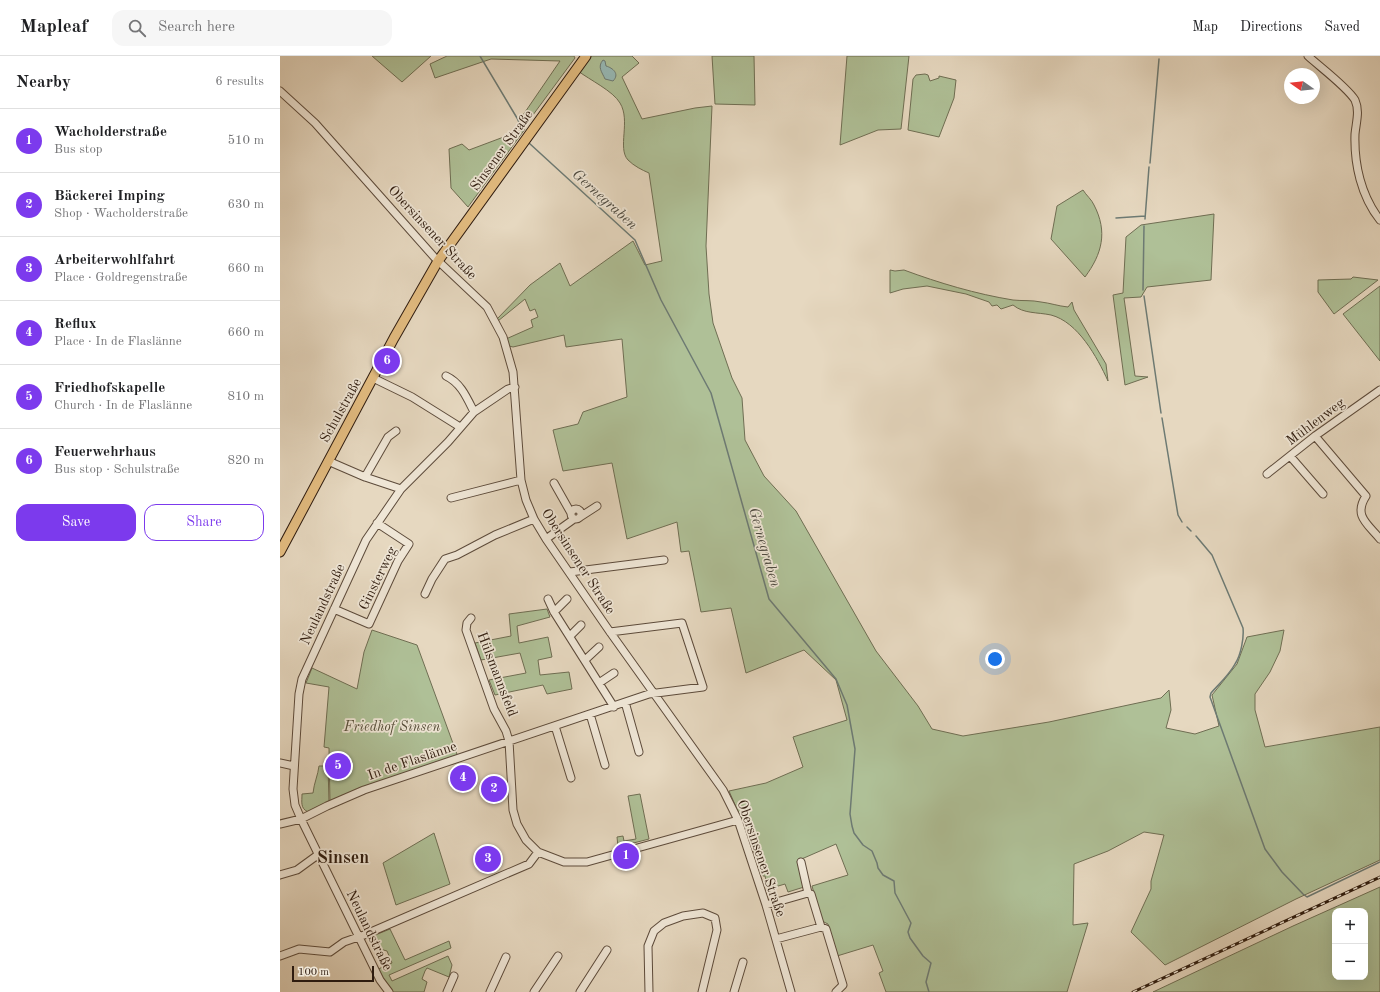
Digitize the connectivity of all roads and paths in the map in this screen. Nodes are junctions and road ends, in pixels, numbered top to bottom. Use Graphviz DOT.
graph roads {
  1 [pos="586,56"];
  2 [pos="1308,56"];
  3 [pos="280,91"];
  4 [pos="1380,220"];
  5 [pos="438,261"];
  6 [pos="446,376"];
  7 [pos="373,378"];
  8 [pos="515,386"];
  9 [pos="1380,390"];
  10 [pos="474,412"];
  11 [pos="460,427"];
  12 [pos="396,431"];
  13 [pos="1315,436"];
  14 [pos="1290,456"];
  15 [pos="328,460"];
  16 [pos="1267,474"];
  17 [pos="365,477"];
  18 [pos="521,480"];
  19 [pos="554,483"];
  20 [pos="401,489"];
  21 [pos="1323,494"];
  22 [pos="451,498"];
  23 [pos="596,506"];
  24 [pos="575,516"];
  25 [pos="534,519"];
  26 [pos="377,523"];
  27 [pos="546,539"];
  28 [pos="1380,539"];
  29 [pos="280,552"];
  30 [pos="664,560"];
  31 [pos="570,572"];
  32 [pos="425,594"];
  33 [pos="548,599"];
  34 [pos="567,599"];
  35 [pos="334,609"];
  36 [pos="554,612"];
  37 [pos="472,618"];
  38 [pos="581,625"];
  39 [pos="610,632"];
  40 [pos="570,636"];
  41 [pos="599,647"];
  42 [pos="585,660"];
  43 [pos="614,673"];
  44 [pos="599,683"];
  45 [pos="654,693"];
  46 [pos="625,702"];
  47 [pos="614,707"];
  48 [pos="590,714"];
  49 [pos="555,726"];
  50 [pos="509,741"];
  51 [pos="639,752"];
  52 [pos="280,763"];
  53 [pos="605,765"];
  54 [pos="294,766"];
  55 [pos="571,778"];
  56 [pos="301,819"];
  57 [pos="738,820"];
  58 [pos="280,824"];
  59 [pos="538,852"];
  60 [pos="319,854"];
  61 [pos="801,862"];
  62 [pos="280,875"];
  63 [pos="808,892"];
  64 [pos="766,905"];
  65 [pos="821,926"];
  66 [pos="358,937"];
  67 [pos="776,939"];
  68 [pos="607,950"];
  69 [pos="280,956"];
  70 [pos="558,956"];
  71 [pos="506,957"];
  72 [pos="743,962"];
  73 [pos="454,976"];
  74 [pos="389,992"];
  75 [pos="447,992"];
  76 [pos="490,992"];
  77 [pos="534,992"];
  78 [pos="580,992"];
  79 [pos="649,992"];
  80 [pos="702,992"];
  81 [pos="734,992"];
  82 [pos="791,992"];
  83 [pos="836,992"];
  1 -- 5 [label="main road, Sinsener Straße"];
  2 -- 4 [label="street"];
  3 -- 5 [label="street, Obersinsener Straße"];
  5 -- 7 [label="main road, Schulstraße"];
  5 -- 8 [label="street, Obersinsener Straße"];
  6 -- 10 [label="street"];
  7 -- 11 [label="street"];
  7 -- 15 [label="main road, Schulstraße"];
  8 -- 10 [label="street, Neulandstraße"];
  8 -- 18 [label="street, Obersinsener Straße"];
  9 -- 13 [label="street, Mühlenweg"];
  10 -- 11 [label="street, Neulandstraße"];
  11 -- 20 [label="street, Neulandstraße"];
  12 -- 17 [label="street"];
  13 -- 14 [label="street, Mühlenweg"];
  13 -- 28 [label="street"];
  14 -- 16 [label="street, Mühlenweg"];
  14 -- 21 [label="street"];
  15 -- 17 [label="street"];
  15 -- 29 [label="main road, Schulstraße"];
  17 -- 20 [label="street"];
  18 -- 22 [label="street"];
  18 -- 25 [label="street, Obersinsener Straße"];
  19 -- 24 [label="street"];
  20 -- 26 [label="street, Neulandstraße"];
  23 -- 24 [label="street"];
  24 -- 27 [label="street"];
  25 -- 27 [label="street, Obersinsener Straße"];
  25 -- 32 [label="street"];
  26 -- 35 [label="street, Neulandstraße"];
  26 -- 35 [label="street, Ginsterweg"];
  27 -- 31 [label="street, Obersinsener Straße"];
  30 -- 31 [label="street"];
  31 -- 39 [label="street, Obersinsener Straße"];
  33 -- 36 [label="street"];
  34 -- 36 [label="street"];
  35 -- 54 [label="street, Neulandstraße"];
  36 -- 40 [label="street"];
  37 -- 50 [label="street, Hülsmannsfeld"];
  38 -- 40 [label="street"];
  39 -- 45 [label="street, Obersinsener Straße"];
  39 -- 45 [label="street, In de Flaslänne"];
  40 -- 42 [label="street"];
  41 -- 42 [label="street"];
  42 -- 44 [label="street"];
  43 -- 44 [label="street"];
  44 -- 47 [label="street"];
  45 -- 46 [label="street, In de Flaslänne"];
  45 -- 57 [label="street, Obersinsener Straße"];
  46 -- 47 [label="street, In de Flaslänne"];
  46 -- 51 [label="street"];
  47 -- 48 [label="street, In de Flaslänne"];
  48 -- 49 [label="street, In de Flaslänne"];
  48 -- 53 [label="street"];
  49 -- 50 [label="street, In de Flaslänne"];
  49 -- 55 [label="street"];
  50 -- 56 [label="street, In de Flaslänne"];
  50 -- 59 [label="street, Hülsmannsfeld"];
  52 -- 54 [label="street"];
  54 -- 56 [label="street, Neulandstraße"];
  56 -- 58 [label="street, In de Flaslänne"];
  56 -- 60 [label="street, Neulandstraße"];
  57 -- 59 [label="street"];
  57 -- 64 [label="street, Obersinsener Straße"];
  59 -- 66 [label="street"];
  60 -- 62 [label="street"];
  60 -- 66 [label="street, Neulandstraße"];
  61 -- 63 [label="street"];
  63 -- 64 [label="street"];
  63 -- 65 [label="street"];
  64 -- 67 [label="street, Obersinsener Straße"];
  65 -- 67 [label="street"];
  65 -- 83 [label="street"];
  66 -- 69 [label="street"];
  66 -- 74 [label="street, Neulandstraße"];
  67 -- 82 [label="street, Obersinsener Straße"];
  68 -- 78 [label="street"];
  70 -- 77 [label="street"];
  71 -- 76 [label="street"];
  72 -- 81 [label="street"];
  73 -- 75 [label="street"];
  79 -- 80 [label="street"];
}
